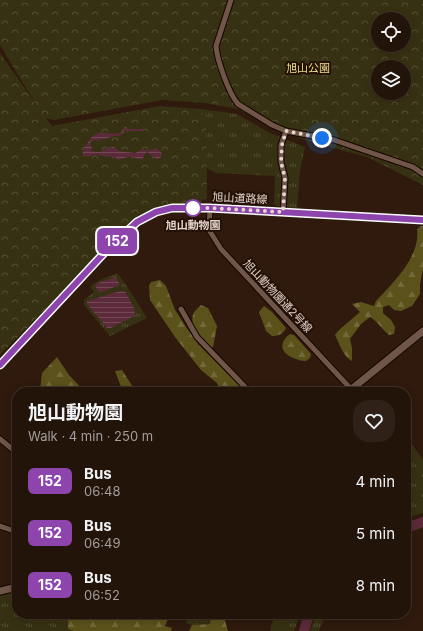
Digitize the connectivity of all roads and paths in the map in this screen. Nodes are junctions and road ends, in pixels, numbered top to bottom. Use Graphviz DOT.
graph roads {
  1 [pos="231,0"];
  2 [pos="286,131"];
  3 [pos="423,174"];
  4 [pos="210,208"];
  5 [pos="283,212"];
  6 [pos="423,220"];
  7 [pos="182,309"];
  8 [pos="423,331"];
  9 [pos="0,365"];
  10 [pos="245,387"];
  11 [pos="345,387"];
  12 [pos="354,387"];
  13 [pos="0,439"];
  14 [pos="12,449"];
  15 [pos="0,526"];
  16 [pos="12,530"];
  17 [pos="12,588"];
  18 [pos="0,591"];
  1 -- 2 [label="street"];
  2 -- 3 [label="street"];
  2 -- 5 [label="street"];
  4 -- 5 [label="street, 旭山道路線"];
  4 -- 9 [label="street, 旭山道路線"];
  4 -- 11 [label="street, 旭山動物園通2号線"];
  5 -- 6 [label="street, 旭山道路線"];
  7 -- 10 [label="street"];
  8 -- 12 [label="street"];
  13 -- 14 [label="street"];
  15 -- 16 [label="street"];
  17 -- 18 [label="street"];
}
